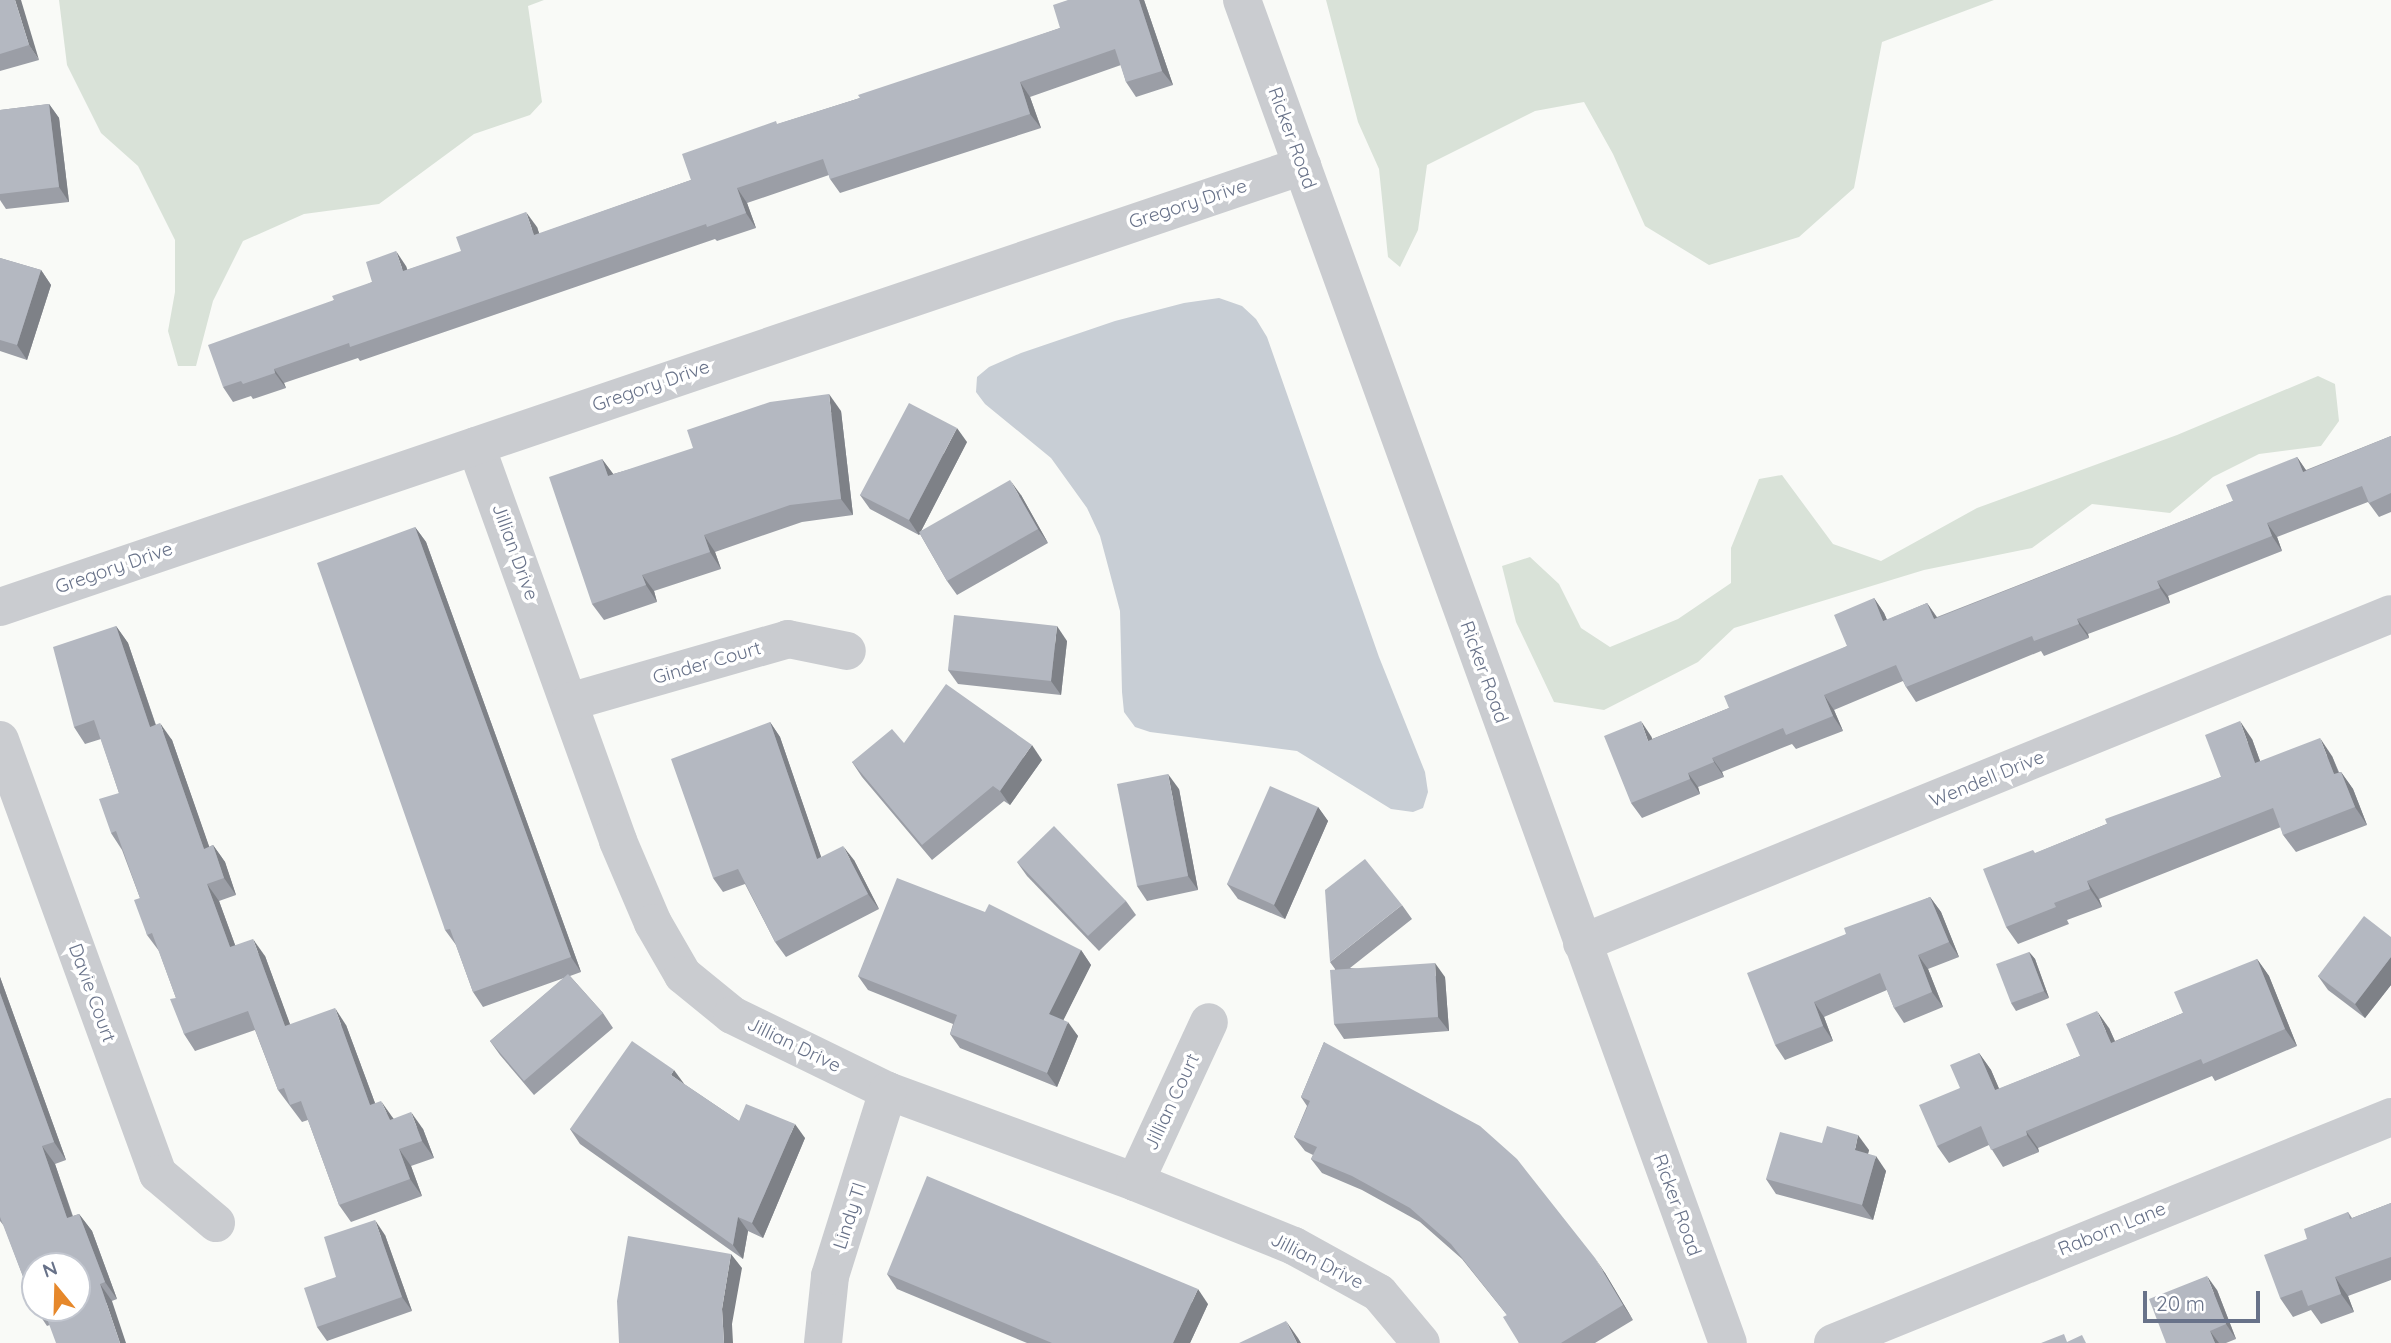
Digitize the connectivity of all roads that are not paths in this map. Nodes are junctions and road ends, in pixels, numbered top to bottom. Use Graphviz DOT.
graph roads {
  1 [pos="1242,0"];
  2 [pos="1302,166"];
  3 [pos="476,446"];
  4 [pos="0,607"];
  5 [pos="2391,614"];
  6 [pos="847,651"];
  7 [pos="569,702"];
  8 [pos="0,740"];
  9 [pos="1582,943"];
  10 [pos="1209,1022"];
  11 [pos="888,1091"];
  12 [pos="2391,1117"];
  13 [pos="1135,1182"];
  14 [pos="216,1223"];
  15 [pos="823,1343"];
  16 [pos="1421,1343"];
  17 [pos="1728,1343"];
  18 [pos="1833,1343"];
  1 -- 2 [label="street, Ricker Road"];
  2 -- 3 [label="street, Gregory Drive"];
  2 -- 9 [label="street, Ricker Road"];
  3 -- 4 [label="street, Gregory Drive"];
  3 -- 7 [label="street, Jillian Drive"];
  5 -- 9 [label="street, Wendell Drive"];
  6 -- 7 [label="street, Ginder Court"];
  7 -- 11 [label="street, Jillian Drive"];
  8 -- 14 [label="street, Davie Court"];
  9 -- 17 [label="street, Ricker Road"];
  10 -- 13 [label="street, Jillian Court"];
  11 -- 13 [label="street, Jillian Drive"];
  11 -- 15 [label="street, Lindy Tl"];
  12 -- 18 [label="street, Raborn Lane"];
  13 -- 16 [label="street, Jillian Drive"];
}
